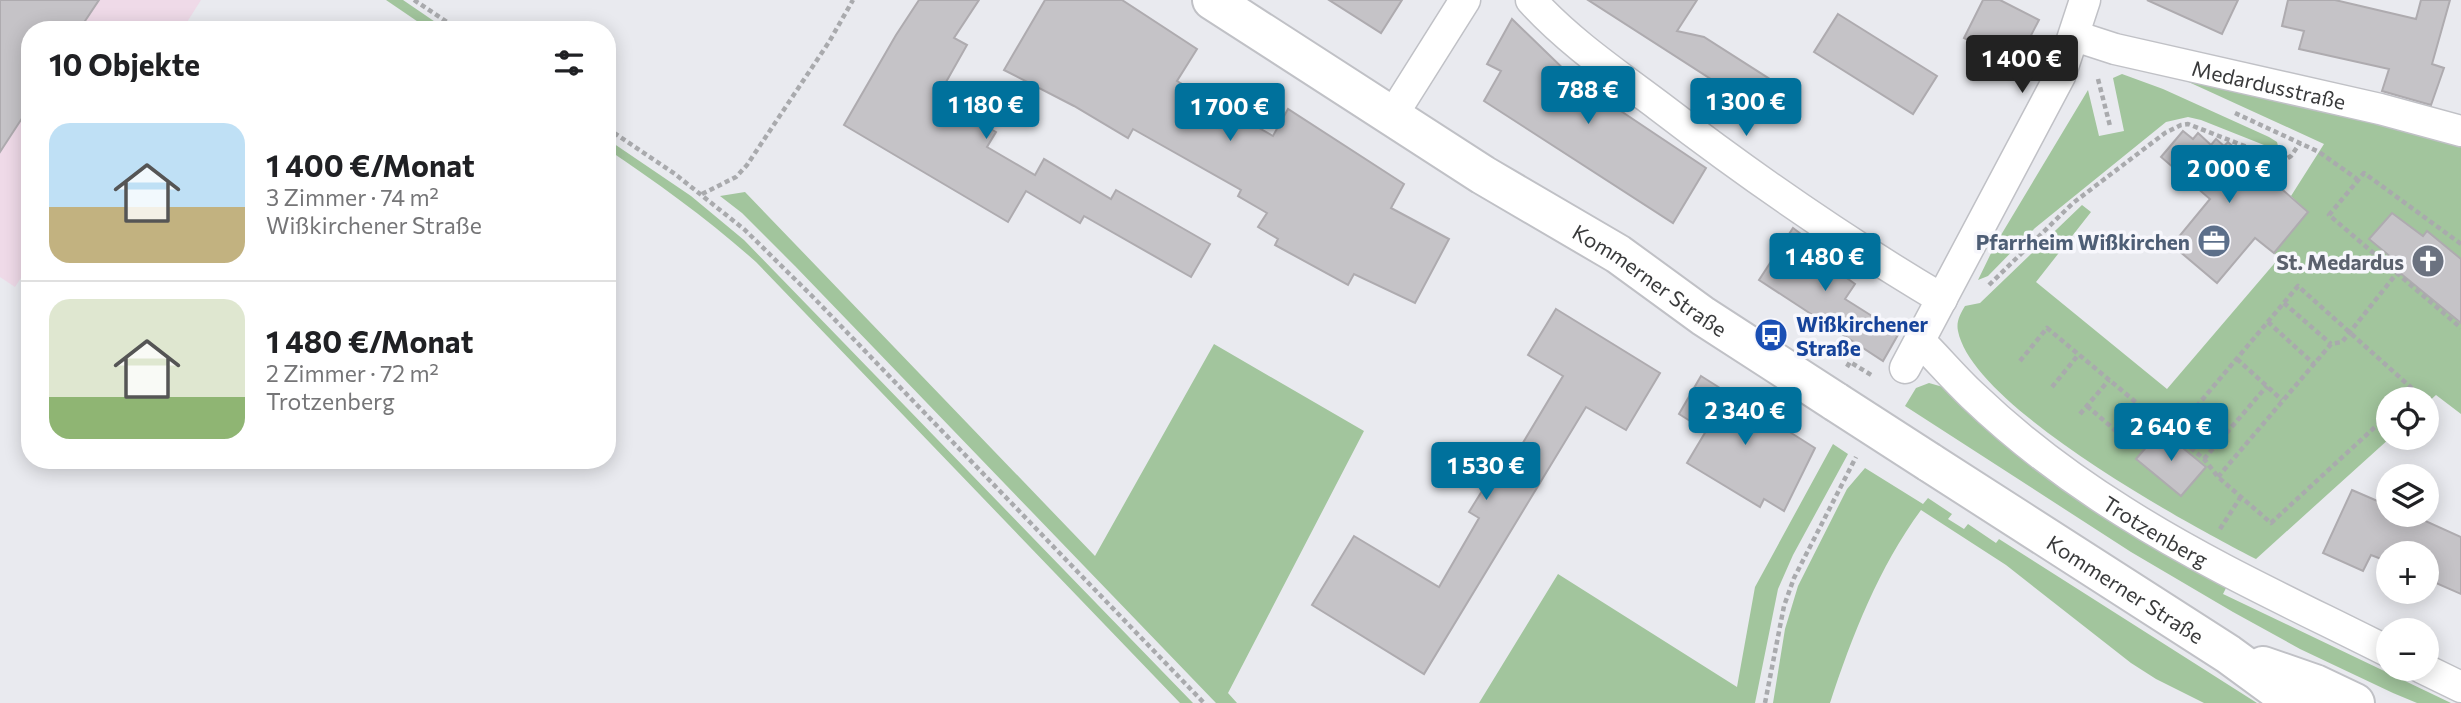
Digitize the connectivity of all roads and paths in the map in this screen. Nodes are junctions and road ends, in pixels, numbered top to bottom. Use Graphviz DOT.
graph roads {
  1 [pos="414,0"];
  2 [pos="853,0"];
  3 [pos="1212,0"];
  4 [pos="1465,0"];
  5 [pos="1531,0"];
  6 [pos="2085,0"];
  7 [pos="446,21"];
  8 [pos="2075,36"];
  9 [pos="2100,87"];
  10 [pos="1392,116"];
  11 [pos="2110,126"];
  12 [pos="2461,131"];
  13 [pos="616,134"];
  14 [pos="2300,142"];
  15 [pos="702,194"];
  16 [pos="2461,244"];
  17 [pos="2397,273"];
  18 [pos="1942,299"];
  19 [pos="2284,303"];
  20 [pos="2268,322"];
  21 [pos="2461,328"];
  22 [pos="2350,333"];
  23 [pos="1920,341"];
  24 [pos="2331,344"];
  25 [pos="2079,354"];
  26 [pos="2237,359"];
  27 [pos="2020,361"];
  28 [pos="2314,363"];
  29 [pos="1859,368"];
  30 [pos="1905,368"];
  31 [pos="1875,377"];
  32 [pos="2109,380"];
  33 [pos="2266,386"];
  34 [pos="2052,387"];
  35 [pos="2411,387"];
  36 [pos="2283,400"];
  37 [pos="2087,406"];
  38 [pos="2141,406"];
  39 [pos="2080,414"];
  40 [pos="2191,414"];
  41 [pos="2376,426"];
  42 [pos="2118,432"];
  43 [pos="2130,443"];
  44 [pos="1859,450"];
  45 [pos="2204,459"];
  46 [pos="2218,477"];
  47 [pos="2240,498"];
  48 [pos="2223,523"];
  49 [pos="2376,645"];
  50 [pos="2228,654"];
  51 [pos="2439,676"];
  52 [pos="2461,687"];
  53 [pos="1205,703"];
  54 [pos="1765,703"];
  55 [pos="2295,703"];
  56 [pos="2355,703"];
  1 -- 7 [label="path"];
  2 -- 15 [label="path"];
  3 -- 10 [label="main road, Kommerner Straße"];
  4 -- 10 [label="street"];
  5 -- 18 [label="street"];
  6 -- 8 [label="street"];
  8 -- 12 [label="street, Medardusstraße"];
  8 -- 18 [label="street"];
  9 -- 11 [label="path"];
  10 -- 50 [label="main road, Kommerner Straße, bridge"];
  13 -- 15 [label="path"];
  14 -- 18 [label="path"];
  15 -- 53 [label="path"];
  16 -- 17 [label="path"];
  17 -- 21 [label="path"];
  17 -- 22 [label="path"];
  18 -- 23 [label="street"];
  19 -- 20 [label="path"];
  19 -- 22 [label="path"];
  19 -- 24 [label="path"];
  20 -- 26 [label="path"];
  20 -- 28 [label="path"];
  22 -- 24 [label="path"];
  22 -- 35 [label="path"];
  23 -- 30 [label="street"];
  23 -- 49 [label="street, Trotzenberg"];
  24 -- 28 [label="path"];
  25 -- 27 [label="path"];
  25 -- 32 [label="path"];
  25 -- 34 [label="path"];
  26 -- 33 [label="path"];
  26 -- 40 [label="path"];
  28 -- 36 [label="path"];
  29 -- 31 [label="path"];
  32 -- 37 [label="path"];
  32 -- 38 [label="path"];
  33 -- 36 [label="path"];
  33 -- 45 [label="path"];
  36 -- 46 [label="path"];
  37 -- 39 [label="path"];
  37 -- 42 [label="path"];
  38 -- 42 [label="path"];
  38 -- 45 [label="path"];
  41 -- 47 [label="path"];
  42 -- 43 [label="path"];
  44 -- 54 [label="path"];
  45 -- 46 [label="path"];
  46 -- 47 [label="path"];
  47 -- 48 [label="path"];
  50 -- 55 [label="main road, Kommerner Straße"];
  50 -- 56 [label="main road, Kommerner Straße"];
  51 -- 52 [label="street"];
}
